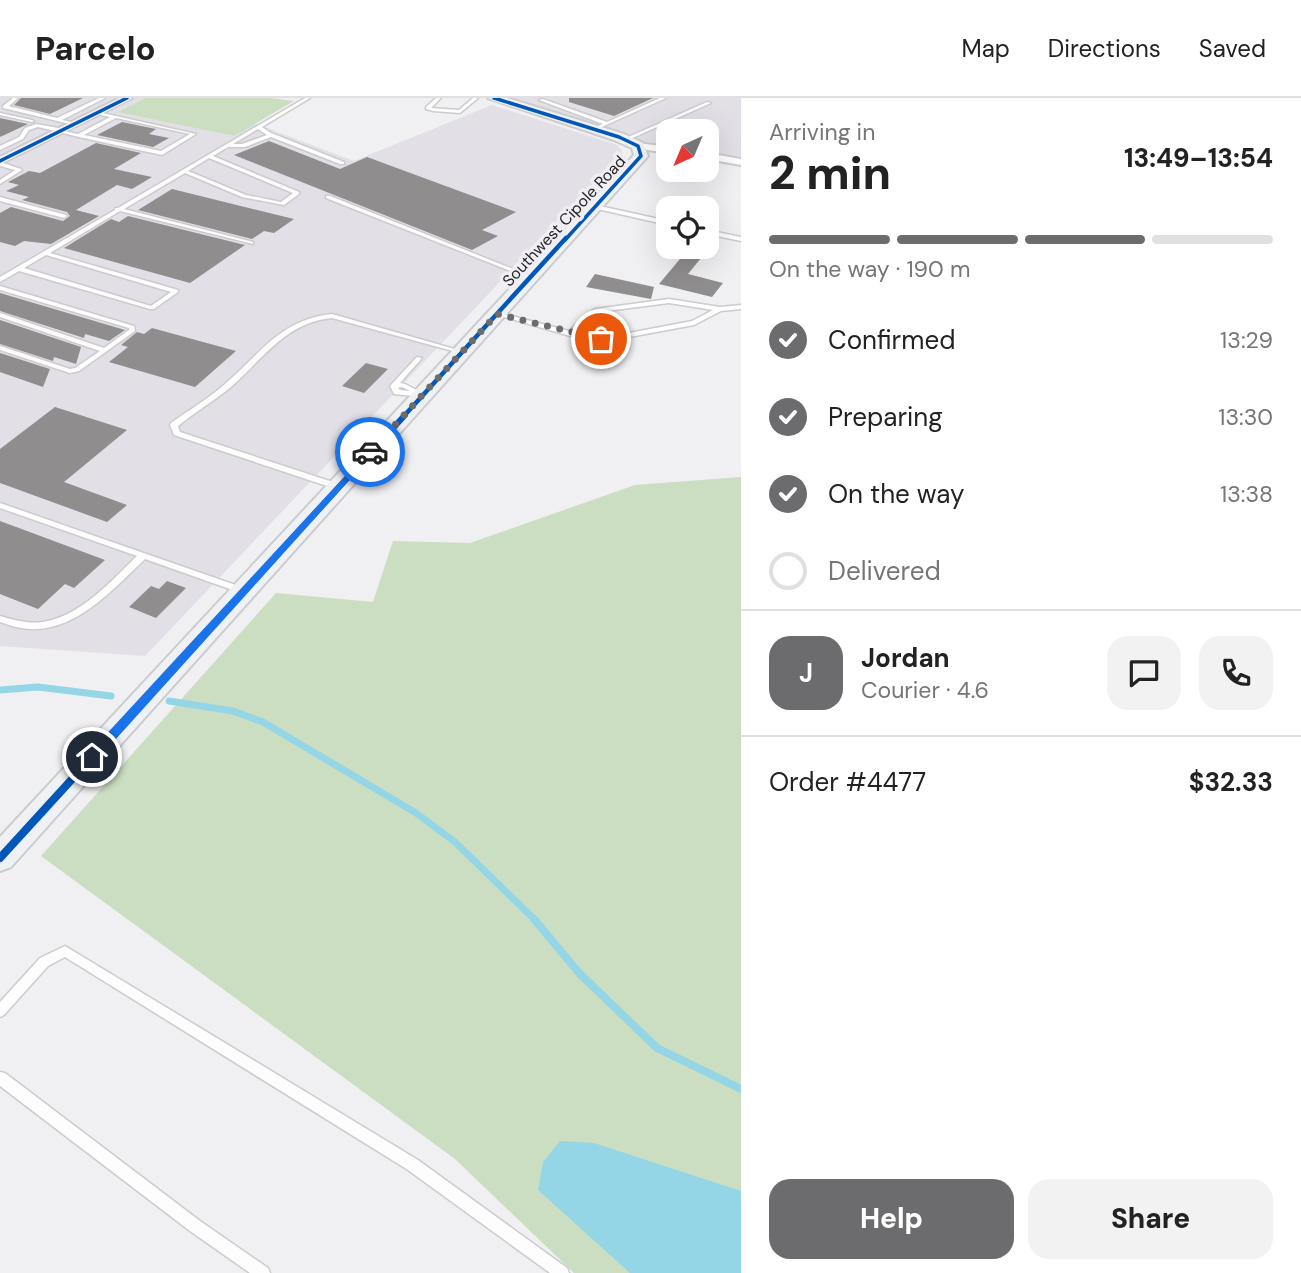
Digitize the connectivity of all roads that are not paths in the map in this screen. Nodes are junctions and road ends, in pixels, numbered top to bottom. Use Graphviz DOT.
graph roads {
  1 [pos="16,98"];
  2 [pos="103,98"];
  3 [pos="127,98"];
  4 [pos="308,98"];
  5 [pos="439,98"];
  6 [pos="465,98"];
  7 [pos="494,98"];
  8 [pos="662,98"];
  9 [pos="474,99"];
  10 [pos="541,100"];
  11 [pos="709,103"];
  12 [pos="98,113"];
  13 [pos="0,114"];
  14 [pos="115,116"];
  15 [pos="38,125"];
  16 [pos="602,126"];
  17 [pos="60,127"];
  18 [pos="258,127"];
  19 [pos="271,135"];
  20 [pos="79,136"];
  21 [pos="632,143"];
  22 [pos="224,147"];
  23 [pos="0,148"];
  24 [pos="656,148"];
  25 [pos="208,156"];
  26 [pos="719,158"];
  27 [pos="741,162"];
  28 [pos="0,163"];
  29 [pos="342,163"];
  30 [pos="184,171"];
  31 [pos="0,181"];
  32 [pos="328,197"];
  33 [pos="0,199"];
  34 [pos="595,207"];
  35 [pos="117,209"];
  36 [pos="64,216"];
  37 [pos="656,220"];
  38 [pos="719,234"];
  39 [pos="741,239"];
  40 [pos="251,243"];
  41 [pos="45,253"];
  42 [pos="19,269"];
  43 [pos="530,277"];
  44 [pos="0,280"];
  45 [pos="0,288"];
  46 [pos="741,307"];
  47 [pos="720,309"];
  48 [pos="497,314"];
  49 [pos="0,315"];
  50 [pos="570,334"];
  51 [pos="0,348"];
  52 [pos="106,351"];
  53 [pos="462,352"];
  54 [pos="419,358"];
  55 [pos="422,395"];
  56 [pos="339,486"];
  57 [pos="0,505"];
  58 [pos="142,557"];
  59 [pos="244,591"];
  60 [pos="0,619"];
  61 [pos="0,858"];
  62 [pos="0,1011"];
  63 [pos="0,1078"];
  64 [pos="263,1273"];
  65 [pos="562,1273"];
  1 -- 17 [label="lane"];
  2 -- 17 [label="lane"];
  3 -- 12 [label="street"];
  4 -- 18 [label="lane"];
  5 -- 9 [label="lane"];
  6 -- 9 [label="lane"];
  7 -- 16 [label="street, Southwest Cipole Road"];
  8 -- 16 [label="lane"];
  10 -- 16 [label="lane"];
  11 -- 21 [label="lane"];
  12 -- 14 [label="lane"];
  12 -- 17 [label="street"];
  13 -- 15 [label="lane"];
  14 -- 20 [label="lane"];
  14 -- 20 [label="lane"];
  15 -- 17 [label="lane"];
  15 -- 23 [label="lane"];
  16 -- 21 [label="street, Southwest Cipole Road"];
  17 -- 20 [label="lane"];
  17 -- 28 [label="street"];
  18 -- 19 [label="lane"];
  18 -- 22 [label="lane"];
  19 -- 22 [label="lane"];
  19 -- 29 [label="lane"];
  21 -- 24 [label="street"];
  21 -- 34 [label="street, Southwest Cipole Road"];
  22 -- 25 [label="lane"];
  25 -- 30 [label="lane"];
  25 -- 30 [label="lane"];
  26 -- 27 [label="street"];
  28 -- 31 [label="lane"];
  30 -- 35 [label="lane"];
  32 -- 43 [label="lane"];
  33 -- 36 [label="lane"];
  34 -- 37 [label="lane"];
  34 -- 43 [label="street, Southwest Cipole Road"];
  35 -- 40 [label="lane"];
  35 -- 41 [label="lane"];
  38 -- 39 [label="lane"];
  41 -- 42 [label="lane"];
  41 -- 42 [label="lane"];
  42 -- 44 [label="lane"];
  43 -- 48 [label="street, Southwest Cipole Road"];
  45 -- 52 [label="lane"];
  46 -- 47 [label="lane"];
  47 -- 50 [label="lane"];
  47 -- 50 [label="lane"];
  48 -- 50 [label="lane"];
  48 -- 53 [label="street, Southwest Cipole Road"];
  49 -- 52 [label="lane"];
  51 -- 52 [label="lane"];
  53 -- 55 [label="street, Southwest Cipole Road"];
  53 -- 56 [label="lane"];
  54 -- 55 [label="lane"];
  55 -- 56 [label="street, Southwest Cipole Road"];
  56 -- 59 [label="street, Southwest Cipole Road"];
  57 -- 58 [label="lane"];
  58 -- 59 [label="lane"];
  58 -- 60 [label="lane"];
  59 -- 61 [label="street, Southwest Cipole Road"];
  62 -- 65 [label="lane"];
  63 -- 64 [label="lane"];
}
